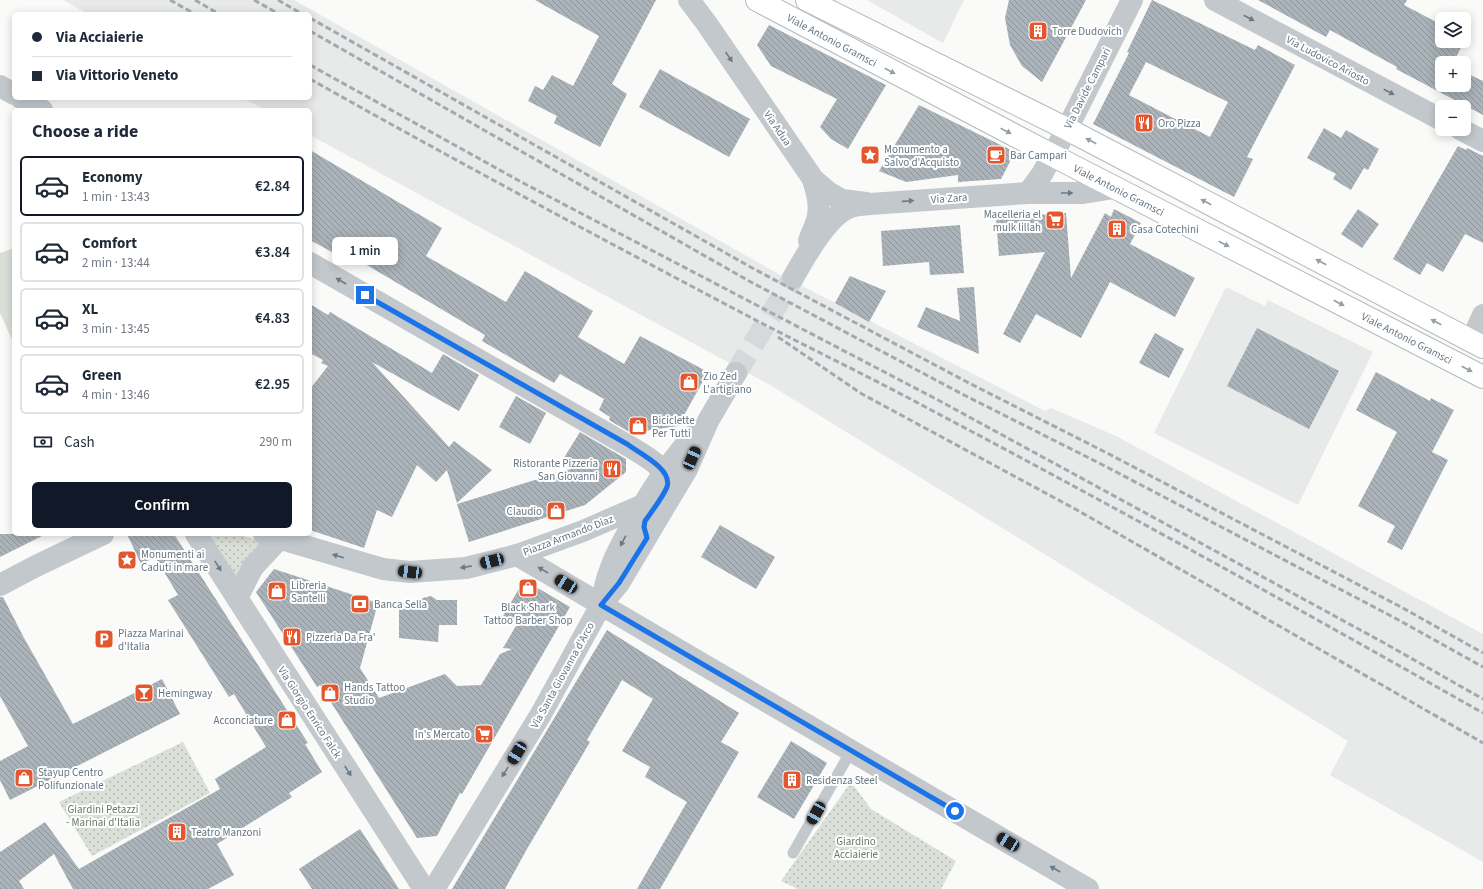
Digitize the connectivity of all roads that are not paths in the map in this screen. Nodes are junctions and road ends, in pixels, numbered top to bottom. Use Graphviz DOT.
graph roads {
  1 [pos="689,0"];
  2 [pos="708,0"];
  3 [pos="757,0"];
  4 [pos="807,0"];
  5 [pos="1132,0"];
  6 [pos="1215,0"];
  7 [pos="707,24"];
  8 [pos="0,86"];
  9 [pos="12,93"];
  10 [pos="25,100"];
  11 [pos="39,108"];
  12 [pos="1435,116"];
  13 [pos="1067,129"];
  14 [pos="1471,135"];
  15 [pos="1483,141"];
  16 [pos="1053,155"];
  17 [pos="813,180"];
  18 [pos="1114,188"];
  19 [pos="1028,193"];
  20 [pos="870,204"];
  21 [pos="805,258"];
  22 [pos="312,264"];
  23 [pos="793,278"];
  24 [pos="1483,314"];
  25 [pos="1477,344"];
  26 [pos="736,373"];
  27 [pos="1483,377"];
  28 [pos="708,420"];
  29 [pos="664,471"];
  30 [pos="643,505"];
  31 [pos="99,536"];
  32 [pos="197,536"];
  33 [pos="272,536"];
  34 [pos="647,538"];
  35 [pos="517,555"];
  36 [pos="0,585"];
  37 [pos="237,598"];
  38 [pos="601,605"];
  39 [pos="851,750"];
  40 [pos="793,853"];
  41 [pos="424,889"];
  42 [pos="434,889"];
  43 [pos="1088,889"];
  1 -- 7 [label="street, Via Adua"];
  2 -- 7 [label="street"];
  3 -- 16 [label="main road, Viale Antonio Gramsci, one-way"];
  4 -- 13 [label="main road"];
  5 -- 13 [label="street, Via Davide Campari"];
  6 -- 12 [label="street, Via Ludovico Ariosto, one-way"];
  7 -- 17 [label="street, Via Adua, one-way"];
  8 -- 9 [label="street"];
  10 -- 11 [label="street"];
  13 -- 16 [label="street, Via Davide Campari"];
  25 -- 13 [label="main road, one-way"];
  14 -- 15 [label="street"];
  16 -- 18 [label="main road, Viale Antonio Gramsci"];
  16 -- 19 [label="street"];
  17 -- 20 [label="street, Via Adua"];
  17 -- 21 [label="street"];
  19 -- 18 [label="street, Via Zara, one-way"];
  18 -- 27 [label="main road, Viale Antonio Gramsci, one-way"];
  20 -- 19 [label="street, Via Zara, one-way"];
  20 -- 21 [label="street"];
  21 -- 23 [label="street"];
  29 -- 22 [label="street, one-way"];
  24 -- 25 [label="street"];
  26 -- 28 [label="street"];
  28 -- 29 [label="street"];
  28 -- 34 [label="street"];
  29 -- 30 [label="street, Piazza Armando Diaz"];
  29 -- 34 [label="street"];
  30 -- 35 [label="street, Piazza Armando Diaz"];
  30 -- 38 [label="street, Piazza Armando Diaz, one-way"];
  31 -- 36 [label="street"];
  32 -- 37 [label="street, Via Giorgio Enrico Falck, one-way"];
  35 -- 33 [label="street, one-way"];
  33 -- 37 [label="street"];
  34 -- 38 [label="street"];
  38 -- 35 [label="street, Piazza Armando Diaz, one-way"];
  37 -- 41 [label="street, Via Giorgio Enrico Falck, one-way"];
  38 -- 39 [label="street"];
  38 -- 42 [label="street, Via Santa Giovanna d'Arco, one-way"];
  39 -- 40 [label="lane"];
  43 -- 39 [label="street, one-way"];
}
